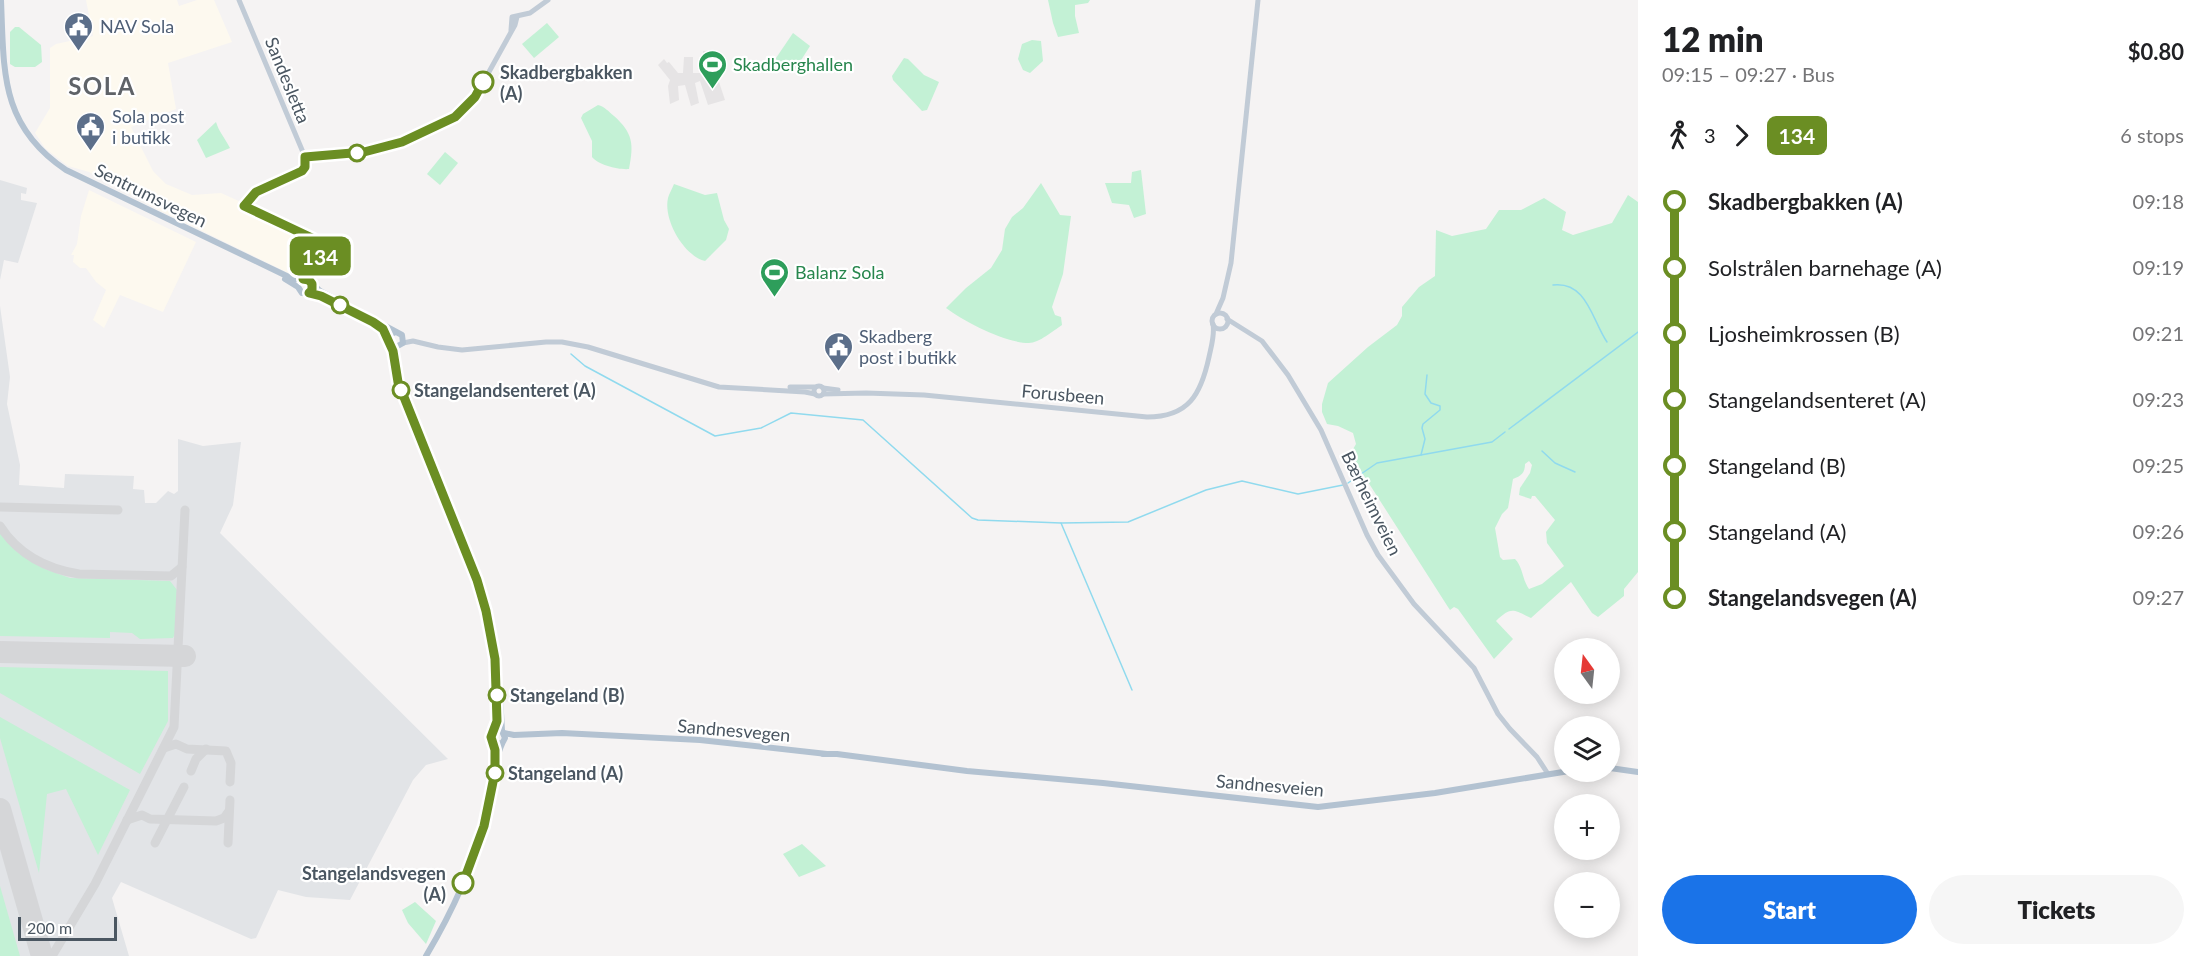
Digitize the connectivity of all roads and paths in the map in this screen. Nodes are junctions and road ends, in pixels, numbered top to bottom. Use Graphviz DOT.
graph roads {
  1 [pos="1,0"];
  2 [pos="239,0"];
  3 [pos="548,0"];
  4 [pos="1258,0"];
  5 [pos="0,70"];
  6 [pos="305,157"];
  7 [pos="312,238"];
  8 [pos="325,241"];
  9 [pos="324,249"];
  10 [pos="301,282"];
  11 [pos="312,284"];
  12 [pos="309,293"];
  13 [pos="1222,298"];
  14 [pos="1216,314"];
  15 [pos="1226,317"];
  16 [pos="1213,324"];
  17 [pos="1223,327"];
  18 [pos="1240,328"];
  19 [pos="399,333"];
  20 [pos="390,343"];
  21 [pos="1212,343"];
  22 [pos="402,344"];
  23 [pos="480,349"];
  24 [pos="395,358"];
  25 [pos="495,659"];
  26 [pos="493,732"];
  27 [pos="503,732"];
  28 [pos="551,733"];
  29 [pos="493,742"];
  30 [pos="503,742"];
  31 [pos="823,754"];
  32 [pos="913,767"];
  33 [pos="1620,769"];
  34 [pos="967,771"];
  35 [pos="495,772"];
  36 [pos="1638,772"];
  37 [pos="1554,773"];
  38 [pos="1548,774"];
  39 [pos="426,956"];
  1 -- 10 [label="main road, Sentrumsvegen"];
  2 -- 6 [label="main road, Sandesletta"];
  3 -- 6 [label="main road"];
  4 -- 13 [label="main road, Forusbeen"];
  5 -- 10 [label="main road, Sentrumsvegen"];
  6 -- 7 [label="main road"];
  7 -- 8 [label="main road"];
  7 -- 9 [label="main road"];
  8 -- 9 [label="main road"];
  8 -- 9 [label="main road"];
  9 -- 10 [label="main road"];
  9 -- 11 [label="main road"];
  10 -- 11 [label="main road, Sentrumsvegen"];
  10 -- 12 [label="main road, Sentrumsvegen"];
  11 -- 12 [label="main road"];
  11 -- 19 [label="main road, Sentrumsvegen"];
  12 -- 20 [label="main road, Sentrumsvegen"];
  13 -- 14 [label="main road, Forusbeen"];
  13 -- 15 [label="main road, Forusbeen"];
  14 -- 15 [label="main road"];
  14 -- 16 [label="main road, Forusbeen"];
  15 -- 17 [label="main road, Forusbeen"];
  15 -- 18 [label="main road, Bærheimveien"];
  16 -- 17 [label="main road"];
  16 -- 21 [label="main road, Forusbeen"];
  17 -- 18 [label="main road"];
  17 -- 21 [label="main road, Forusbeen"];
  18 -- 38 [label="main road, Bærheimveien"];
  19 -- 20 [label="main road"];
  19 -- 22 [label="main road"];
  19 -- 23 [label="main road, Forusbeen"];
  20 -- 22 [label="main road"];
  20 -- 24 [label="main road"];
  21 -- 23 [label="main road, Forusbeen"];
  22 -- 23 [label="main road, Forusbeen"];
  22 -- 24 [label="main road"];
  24 -- 25 [label="main road"];
  25 -- 26 [label="main road"];
  25 -- 27 [label="main road"];
  26 -- 27 [label="main road, Sandnesvegen"];
  26 -- 29 [label="main road"];
  27 -- 28 [label="main road, Sandnesvegen"];
  27 -- 30 [label="main road"];
  28 -- 30 [label="main road, Sandnesvegen"];
  28 -- 31 [label="main road, Sandnesvegen"];
  29 -- 30 [label="main road, Sandnesvegen"];
  29 -- 35 [label="main road"];
  30 -- 35 [label="main road"];
  31 -- 32 [label="main road, Sandnesvegen"];
  31 -- 34 [label="main road, Sandnesveien"];
  32 -- 34 [label="main road, Sandnesveien"];
  33 -- 36 [label="main road"];
  34 -- 38 [label="main road, Sandnesveien"];
  35 -- 39 [label="main road"];
  37 -- 38 [label="main road, Sandnesveien"];
}
